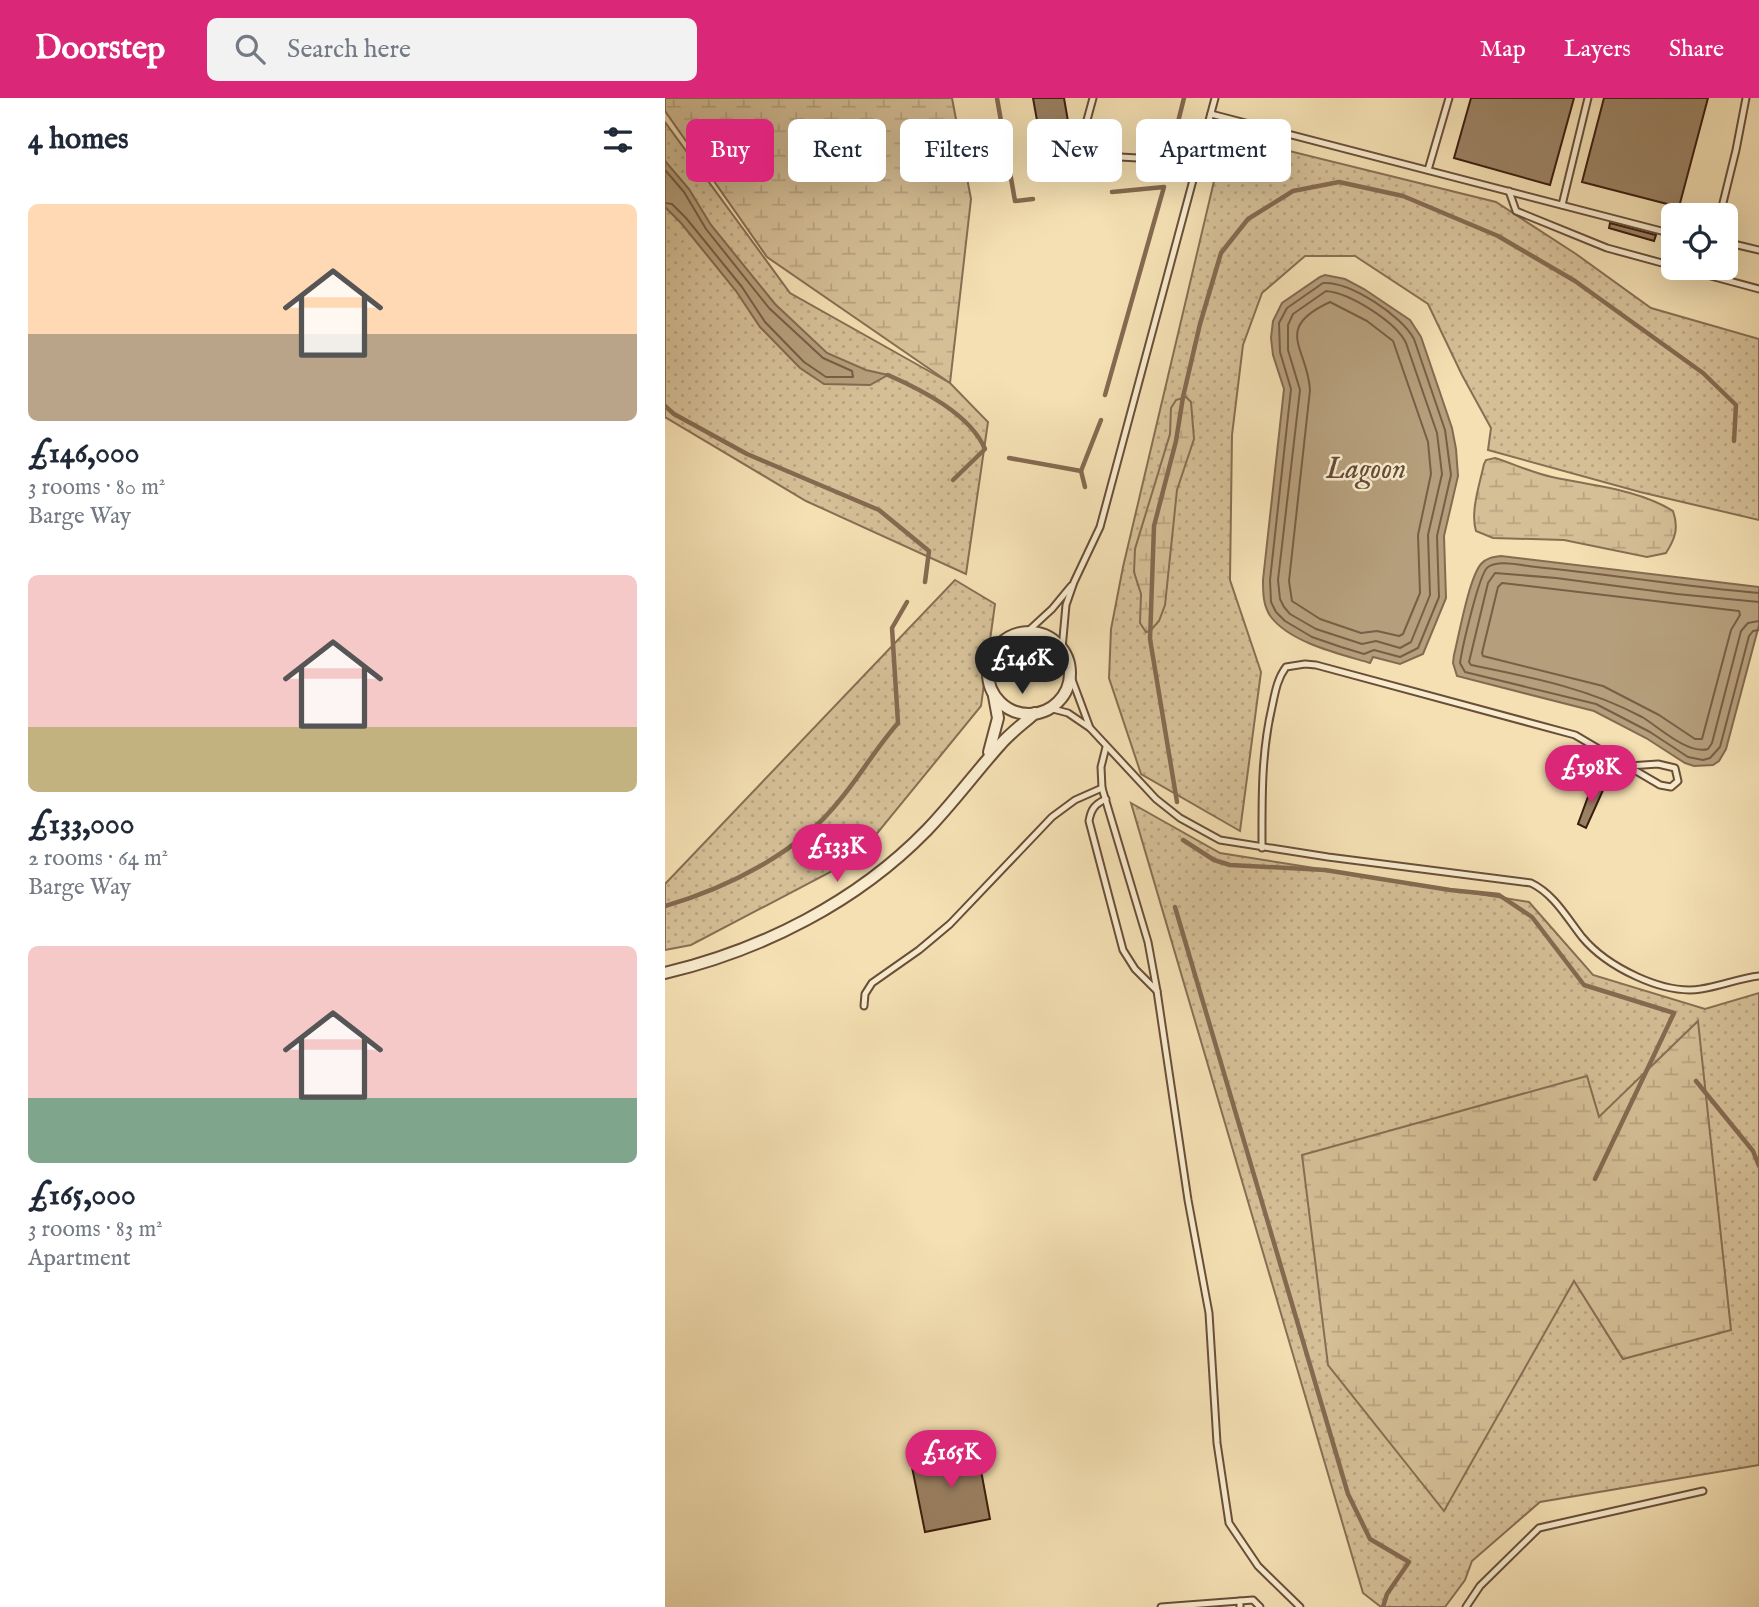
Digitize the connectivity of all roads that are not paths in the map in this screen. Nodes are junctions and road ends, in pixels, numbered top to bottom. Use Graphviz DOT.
graph roads {
  1 [pos="1093,98"];
  2 [pos="1216,98"];
  3 [pos="1450,98"];
  4 [pos="1588,98"];
  5 [pos="1746,98"];
  6 [pos="1211,114"];
  7 [pos="1210,119"];
  8 [pos="1136,158"];
  9 [pos="1428,170"];
  10 [pos="1193,182"];
  11 [pos="1509,191"];
  12 [pos="1723,203"];
  13 [pos="1562,205"];
  14 [pos="1661,231"];
  15 [pos="1738,245"];
  16 [pos="1759,250"];
  17 [pos="1661,262"];
  18 [pos="1726,280"];
  19 [pos="1759,289"];
  20 [pos="1074,582"];
  21 [pos="1027,632"];
  22 [pos="1062,649"];
  23 [pos="1070,674"];
  24 [pos="992,690"];
  25 [pos="1049,708"];
  26 [pos="1035,713"];
  27 [pos="1090,727"];
  28 [pos="1105,747"];
  29 [pos="986,761"];
  30 [pos="1629,766"];
  31 [pos="1102,788"];
  32 [pos="1106,799"];
  33 [pos="1262,848"];
  34 [pos="665,973"];
  35 [pos="1759,976"];
  36 [pos="1157,990"];
  37 [pos="864,1006"];
  38 [pos="1703,1491"];
  39 [pos="1240,1604"];
  40 [pos="1161,1607"];
  41 [pos="1260,1607"];
  42 [pos="1300,1607"];
  43 [pos="1466,1607"];
  1 -- 8 [label="lane"];
  2 -- 6 [label="lane"];
  3 -- 9 [label="lane"];
  4 -- 13 [label="lane"];
  5 -- 12 [label="lane"];
  6 -- 7 [label="lane"];
  6 -- 9 [label="lane"];
  9 -- 11 [label="lane"];
  10 -- 20 [label="lane"];
  11 -- 13 [label="lane"];
  11 -- 17 [label="lane"];
  13 -- 14 [label="lane"];
  15 -- 16 [label="lane"];
  18 -- 19 [label="lane"];
  20 -- 21 [label="lane"];
  20 -- 22 [label="lane"];
  21 -- 22 [label="street"];
  21 -- 24 [label="street"];
  22 -- 23 [label="street"];
  23 -- 25 [label="street"];
  23 -- 27 [label="lane"];
  24 -- 26 [label="street"];
  24 -- 29 [label="street"];
  25 -- 26 [label="street"];
  25 -- 27 [label="lane"];
  26 -- 29 [label="street"];
  27 -- 28 [label="lane"];
  28 -- 31 [label="lane"];
  28 -- 33 [label="lane"];
  29 -- 34 [label="street"];
  30 -- 30 [label="lane"];
  30 -- 33 [label="lane"];
  31 -- 32 [label="lane"];
  31 -- 37 [label="lane"];
  32 -- 36 [label="lane"];
  32 -- 36 [label="lane"];
  33 -- 35 [label="lane"];
  36 -- 42 [label="lane"];
  38 -- 43 [label="lane"];
  39 -- 40 [label="lane"];
  39 -- 41 [label="lane"];
}
